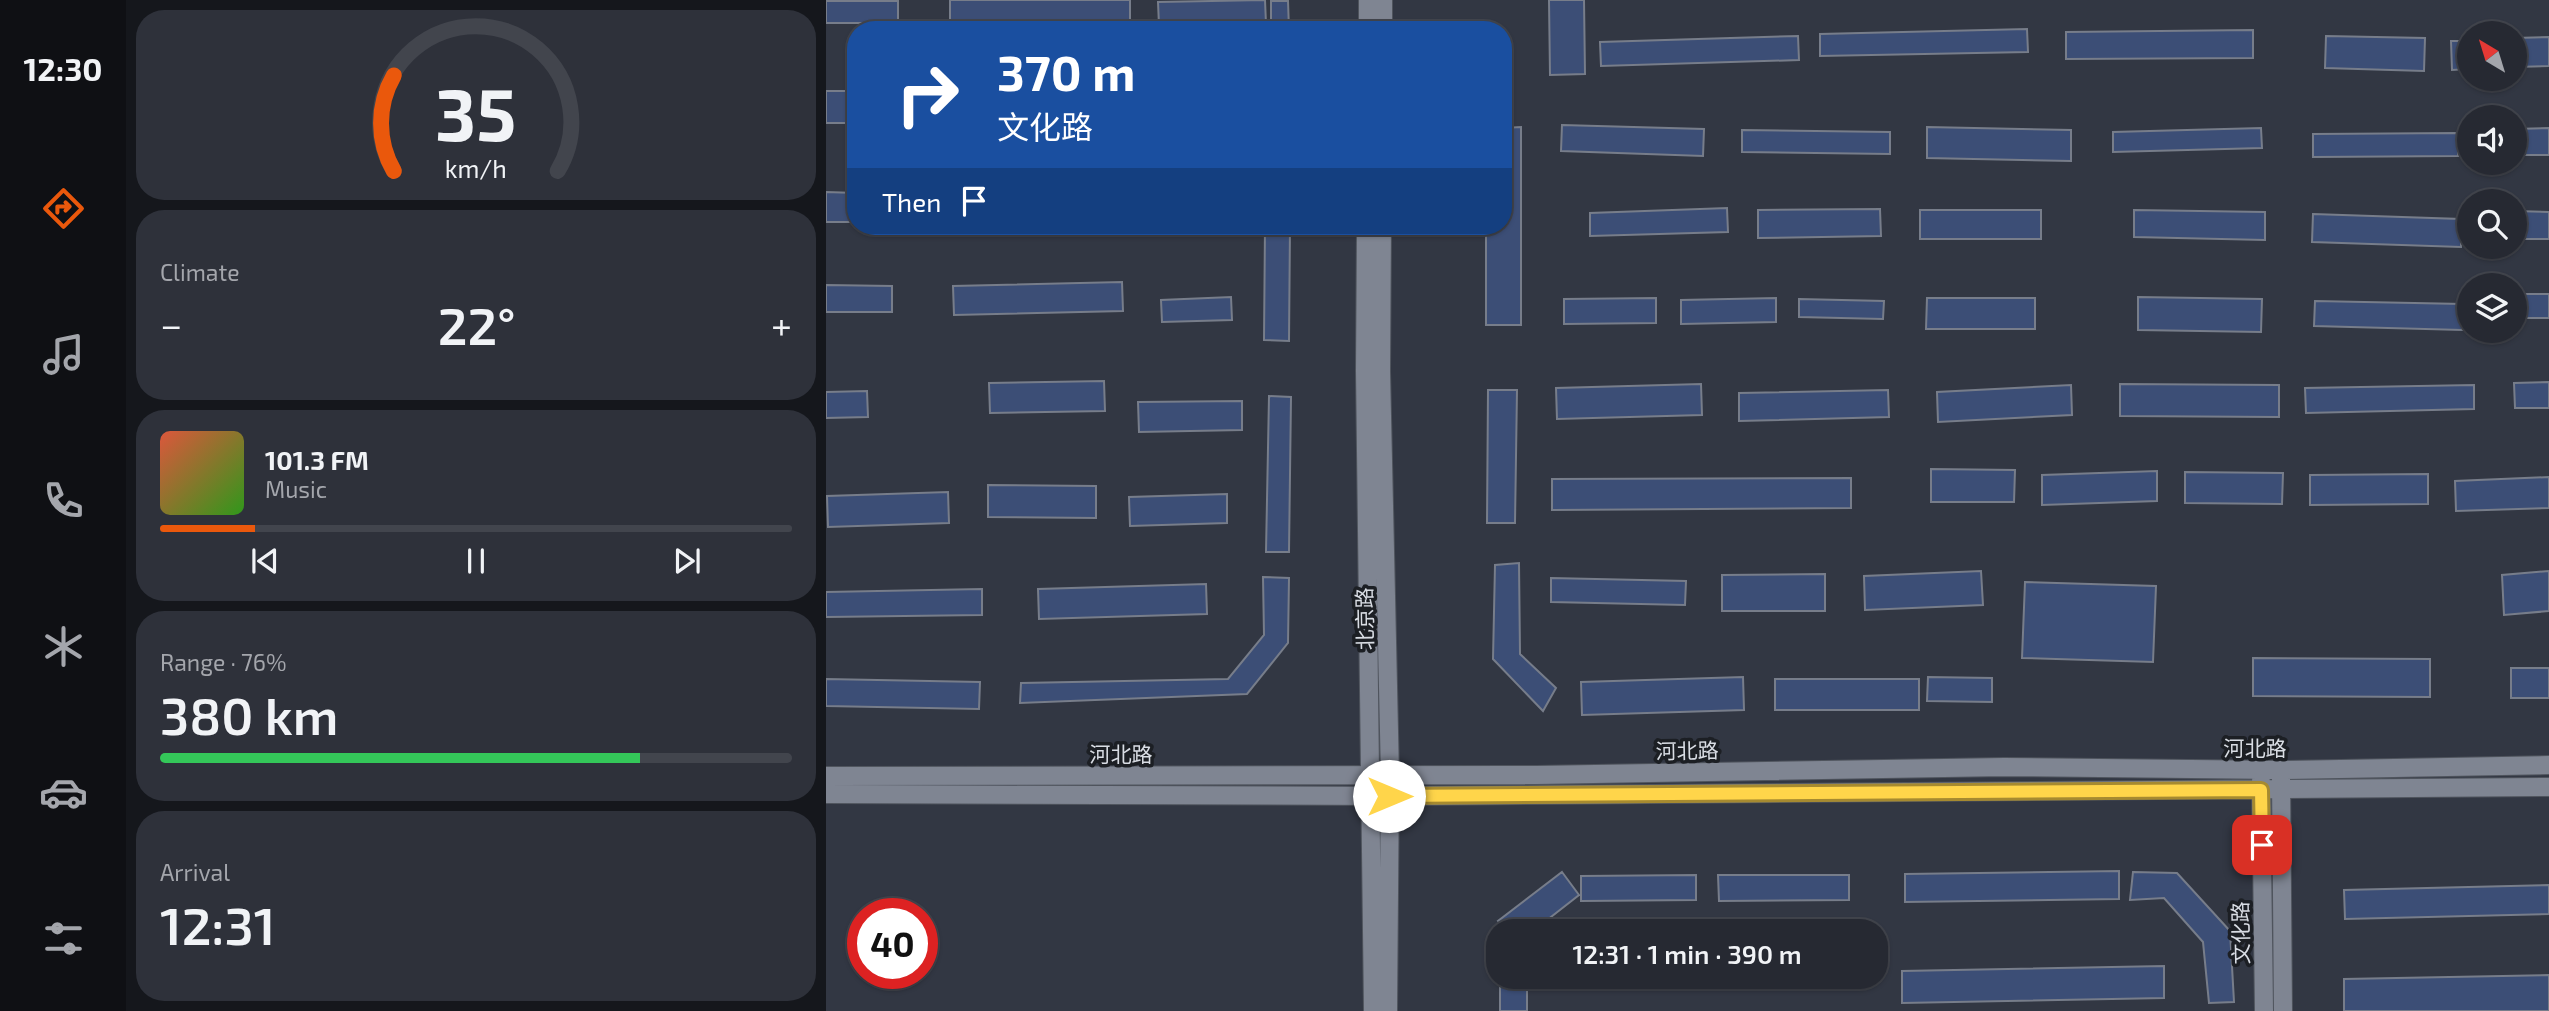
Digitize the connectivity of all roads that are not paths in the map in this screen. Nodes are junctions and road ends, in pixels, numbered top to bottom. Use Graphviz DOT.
graph roads {
  1 [pos="1368,0"];
  2 [pos="1383,0"];
  3 [pos="1368,21"];
  4 [pos="1383,21"];
  5 [pos="1366,235"];
  6 [pos="1382,235"];
  7 [pos="2549,765"];
  8 [pos="2262,770"];
  9 [pos="2281,770"];
  10 [pos="826,776"];
  11 [pos="1370,776"];
  12 [pos="1390,776"];
  13 [pos="2549,787"];
  14 [pos="2281,789"];
  15 [pos="2261,790"];
  16 [pos="826,794"];
  17 [pos="1370,796"];
  18 [pos="1389,796"];
  19 [pos="1373,1011"];
  20 [pos="1388,1011"];
  21 [pos="2263,1011"];
  22 [pos="2283,1011"];
  1 -- 3 [label="street"];
  2 -- 4 [label="street"];
  5 -- 11 [label="street, 北京路"];
  6 -- 12 [label="street, 北京路"];
  7 -- 9 [label="street, 河北路"];
  8 -- 9 [label="street, 河北路"];
  8 -- 12 [label="street, 河北路"];
  8 -- 15 [label="street, 文化路"];
  9 -- 14 [label="street, 文化路"];
  10 -- 11 [label="street, 河北路"];
  11 -- 12 [label="street, 河北路"];
  11 -- 17 [label="street, 北京路"];
  12 -- 18 [label="street, 北京路"];
  13 -- 14 [label="street, 河北路"];
  14 -- 15 [label="street, 河北路"];
  14 -- 22 [label="street, 文化路"];
  15 -- 18 [label="street, 河北路"];
  15 -- 21 [label="street, 文化路"];
  16 -- 17 [label="street, 河北路"];
  17 -- 18 [label="street, 河北路"];
  17 -- 19 [label="street, 北京路"];
  18 -- 20 [label="street, 北京路"];
}
